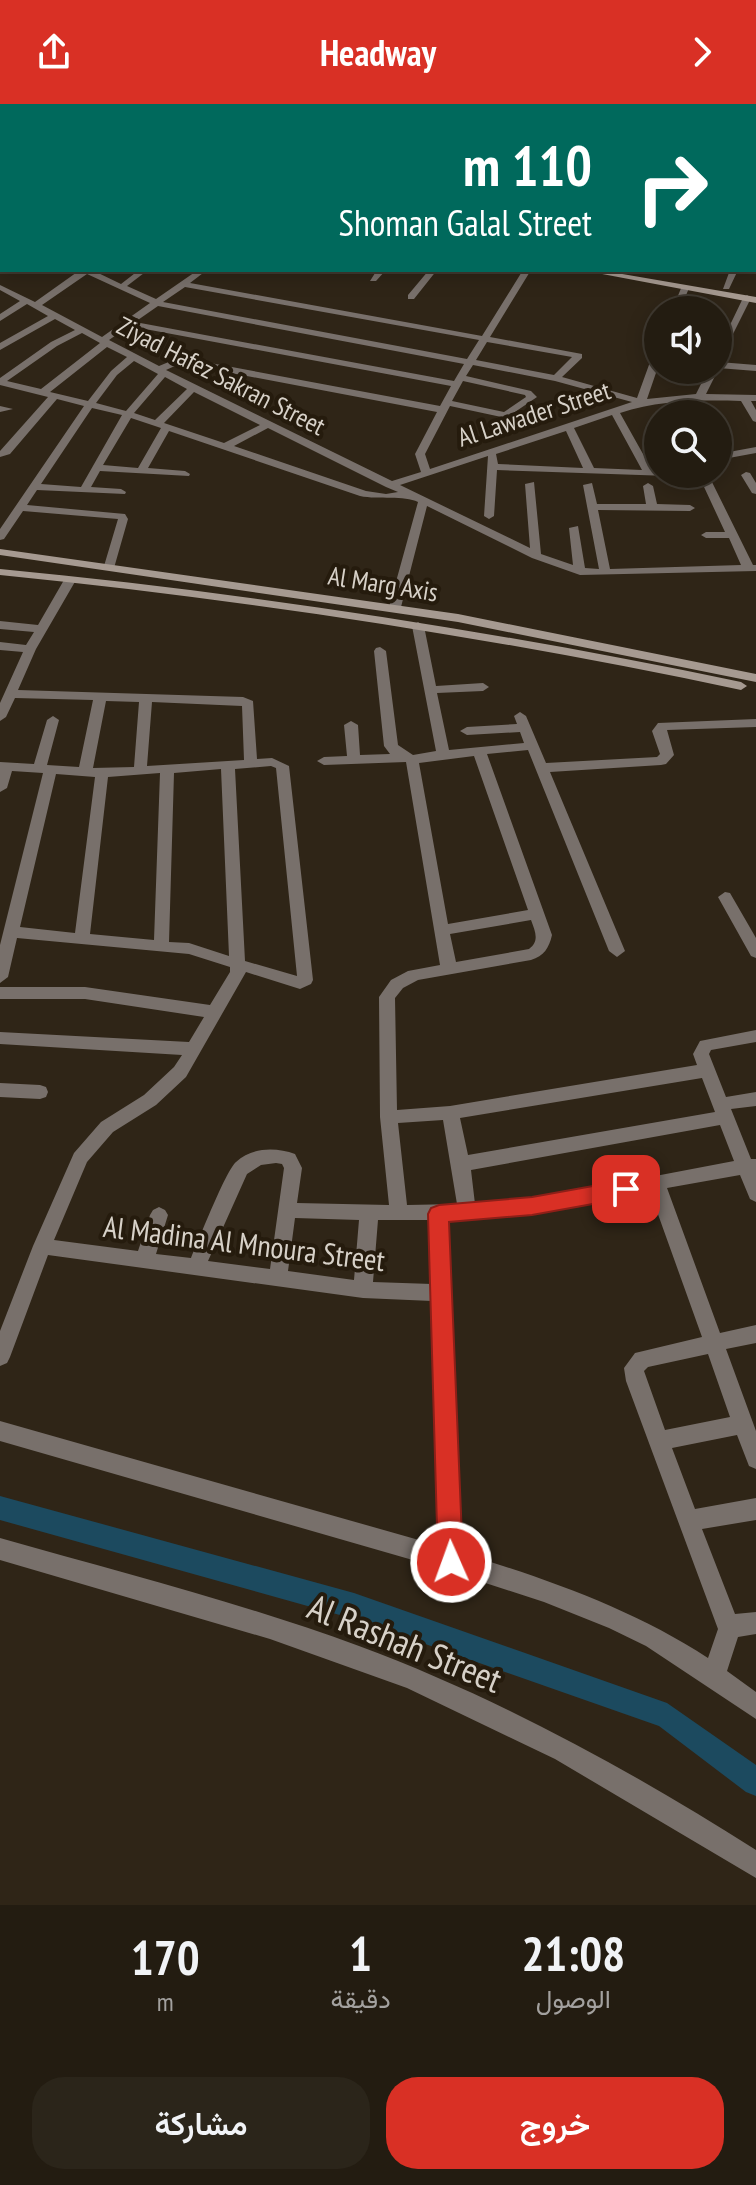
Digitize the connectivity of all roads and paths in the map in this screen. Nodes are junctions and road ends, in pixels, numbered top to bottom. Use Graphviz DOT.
graph roads {
  1 [pos="83,272"];
  2 [pos="90,272"];
  3 [pos="141,272"];
  4 [pos="200,272"];
  5 [pos="380,272"];
  6 [pos="431,272"];
  7 [pos="526,272"];
  8 [pos="733,272"];
  9 [pos="632,273"];
  10 [pos="373,279"];
  11 [pos="184,284"];
  12 [pos="726,287"];
  13 [pos="120,288"];
  14 [pos="685,288"];
  15 [pos="1,289"];
  16 [pos="682,296"];
  17 [pos="411,297"];
  18 [pos="753,297"];
  19 [pos="157,303"];
  20 [pos="30,304"];
  21 [pos="348,314"];
  22 [pos="54,316"];
  23 [pos="0,318"];
  24 [pos="128,323"];
  25 [pos="81,330"];
  26 [pos="732,336"];
  27 [pos="484,338"];
  28 [pos="104,342"];
  29 [pos="583,344"];
  30 [pos="313,345"];
  31 [pos="390,346"];
  32 [pos="0,347"];
  33 [pos="257,347"];
  34 [pos="535,347"];
  35 [pos="245,354"];
  36 [pos="574,354"];
  37 [pos="133,357"];
  38 [pos="232,361"];
  39 [pos="470,362"];
  40 [pos="732,364"];
  41 [pos="353,366"];
  42 [pos="220,368"];
  43 [pos="366,368"];
  44 [pos="756,368"];
  45 [pos="513,370"];
  46 [pos="161,372"];
  47 [pos="556,378"];
  48 [pos="459,381"];
  49 [pos="0,382"];
  50 [pos="648,384"];
  51 [pos="706,384"];
  52 [pos="193,388"];
  53 [pos="333,389"];
  54 [pos="50,392"];
  55 [pos="700,397"];
  56 [pos="750,398"];
  57 [pos="663,400"];
  58 [pos="641,402"];
  59 [pos="644,402"];
  60 [pos="91,403"];
  61 [pos="446,406"];
  62 [pos="615,412"];
  63 [pos="128,414"];
  64 [pos="756,419"];
  65 [pos="162,424"];
  66 [pos="267,425"];
  67 [pos="569,427"];
  68 [pos="227,446"];
  69 [pos="493,450"];
  70 [pos="756,450"];
  71 [pos="0,454"];
  72 [pos="732,454"];
  73 [pos="492,467"];
  74 [pos="96,468"];
  75 [pos="141,471"];
  76 [pos="590,471"];
  77 [pos="426,472"];
  78 [pos="644,472"];
  79 [pos="185,474"];
  80 [pos="644,479"];
  81 [pos="530,484"];
  82 [pos="390,485"];
  83 [pos="588,485"];
  84 [pos="33,487"];
  85 [pos="649,488"];
  86 [pos="710,488"];
  87 [pos="84,490"];
  88 [pos="121,492"];
  89 [pos="407,494"];
  90 [pos="423,502"];
  91 [pos="591,507"];
  92 [pos="652,507"];
  93 [pos="19,508"];
  94 [pos="690,508"];
  95 [pos="489,516"];
  96 [pos="574,528"];
  97 [pos="706,535"];
  98 [pos="733,535"];
  99 [pos="0,537"];
  100 [pos="0,552"];
  101 [pos="536,556"];
  102 [pos="110,566"];
  103 [pos="753,569"];
  104 [pos="0,572"];
  105 [pos="580,572"];
  106 [pos="605,573"];
  107 [pos="70,580"];
  108 [pos="395,607"];
  109 [pos="0,625"];
  110 [pos="418,626"];
  111 [pos="41,629"];
  112 [pos="0,646"];
  113 [pos="30,649"];
  114 [pos="380,651"];
  115 [pos="756,678"];
  116 [pos="0,680"];
  117 [pos="483,687"];
  118 [pos="756,689"];
  119 [pos="431,690"];
  120 [pos="100,697"];
  121 [pos="146,698"];
  122 [pos="6,700"];
  123 [pos="53,720"];
  124 [pos="756,723"];
  125 [pos="351,725"];
  126 [pos="467,731"];
  127 [pos="532,746"];
  128 [pos="479,750"];
  129 [pos="443,754"];
  130 [pos="408,758"];
  131 [pos="354,760"];
  132 [pos="324,761"];
  133 [pos="251,764"];
  134 [pos="3,766"];
  135 [pos="228,766"];
  136 [pos="540,768"];
  137 [pos="167,770"];
  138 [pos="44,771"];
  139 [pos="85,772"];
  140 [pos="140,772"];
  141 [pos="102,773"];
  142 [pos="0,788"];
  143 [pos="725,897"];
  144 [pos="536,914"];
  145 [pos="442,930"];
  146 [pos="11,932"];
  147 [pos="82,937"];
  148 [pos="161,945"];
  149 [pos="617,951"];
  150 [pos="756,952"];
  151 [pos="238,966"];
  152 [pos="1,968"];
  153 [pos="449,969"];
  154 [pos="0,993"];
  155 [pos="214,1012"];
  156 [pos="756,1036"];
  157 [pos="0,1038"];
  158 [pos="193,1049"];
  159 [pos="708,1070"];
  160 [pos="0,1090"];
  161 [pos="40,1092"];
  162 [pos="756,1099"];
  163 [pos="723,1110"];
  164 [pos="450,1113"];
  165 [pos="389,1117"];
  166 [pos="461,1164"];
  167 [pos="751,1166"];
  168 [pos="656,1183"];
  169 [pos="756,1194"];
  170 [pos="288,1210"];
  171 [pos="369,1212"];
  172 [pos="467,1212"];
  173 [pos="399,1213"];
  174 [pos="439,1214"];
  175 [pos="159,1215"];
  176 [pos="42,1246"];
  177 [pos="145,1260"];
  178 [pos="196,1267"];
  179 [pos="278,1278"];
  180 [pos="363,1290"];
  181 [pos="440,1293"];
  182 [pos="756,1334"];
  183 [pos="712,1341"];
  184 [pos="0,1357"];
  185 [pos="743,1424"];
  186 [pos="0,1431"];
  187 [pos="659,1441"];
  188 [pos="756,1459"];
  189 [pos="756,1509"];
  190 [pos="689,1521"];
  191 [pos="0,1549"];
  192 [pos="451,1562"];
  193 [pos="756,1623"];
  194 [pos="729,1629"];
  195 [pos="714,1677"];
  196 [pos="756,1707"];
  197 [pos="756,1865"];
  1 -- 20 [label="street"];
  2 -- 13 [label="street"];
  3 -- 13 [label="street"];
  4 -- 11 [label="street"];
  5 -- 10 [label="street"];
  6 -- 17 [label="street"];
  7 -- 27 [label="street"];
  8 -- 12 [label="street"];
  9 -- 12 [label="main road"];
  9 -- 14 [label="main road"];
  11 -- 19 [label="street"];
  11 -- 21 [label="street"];
  12 -- 18 [label="main road"];
  13 -- 19 [label="street"];
  14 -- 16 [label="street"];
  14 -- 18 [label="main road"];
  15 -- 20 [label="street, Ziyad Hafez Sakran Street"];
  18 -- 26 [label="street"];
  19 -- 24 [label="street"];
  19 -- 30 [label="street"];
  20 -- 22 [label="street, Ziyad Hafez Sakran Street"];
  20 -- 23 [label="street"];
  21 -- 27 [label="street"];
  21 -- 30 [label="street"];
  22 -- 25 [label="street, Ziyad Hafez Sakran Street"];
  22 -- 32 [label="street"];
  24 -- 28 [label="street"];
  24 -- 33 [label="street"];
  25 -- 28 [label="street, Ziyad Hafez Sakran Street"];
  25 -- 49 [label="street"];
  27 -- 34 [label="street"];
  27 -- 39 [label="street"];
  28 -- 37 [label="street, Ziyad Hafez Sakran Street"];
  28 -- 54 [label="street"];
  29 -- 36 [label="street"];
  30 -- 31 [label="street"];
  30 -- 33 [label="street"];
  30 -- 41 [label="street"];
  31 -- 39 [label="street"];
  31 -- 43 [label="street"];
  33 -- 35 [label="street"];
  34 -- 36 [label="street"];
  34 -- 45 [label="street"];
  36 -- 47 [label="street"];
  37 -- 46 [label="street, Ziyad Hafez Sakran Street"];
  37 -- 60 [label="street"];
  38 -- 42 [label="street"];
  39 -- 45 [label="street"];
  39 -- 48 [label="street"];
  40 -- 44 [label="street"];
  41 -- 43 [label="street"];
  41 -- 53 [label="street"];
  42 -- 46 [label="street"];
  42 -- 53 [label="street"];
  43 -- 48 [label="street"];
  45 -- 47 [label="street"];
  46 -- 52 [label="street, Ziyad Hafez Sakran Street"];
  46 -- 63 [label="street"];
  47 -- 58 [label="street"];
  48 -- 61 [label="street"];
  48 -- 61 [label="street"];
  49 -- 54 [label="street"];
  50 -- 58 [label="street, Al Lawader Street"];
  51 -- 55 [label="street"];
  52 -- 65 [label="street"];
  52 -- 66 [label="street, Ziyad Hafez Sakran Street"];
  53 -- 61 [label="street"];
  54 -- 60 [label="street"];
  54 -- 71 [label="street"];
  55 -- 56 [label="street"];
  55 -- 57 [label="street"];
  56 -- 64 [label="street"];
  58 -- 59 [label="street"];
  58 -- 62 [label="street, Al Lawader Street"];
  60 -- 63 [label="street"];
  60 -- 84 [label="street"];
  61 -- 77 [label="street"];
  62 -- 67 [label="street, Al Lawader Street"];
  62 -- 78 [label="street"];
  63 -- 65 [label="street"];
  63 -- 74 [label="street"];
  65 -- 68 [label="street"];
  65 -- 75 [label="street"];
  66 -- 68 [label="street"];
  66 -- 82 [label="street, Ziyad Hafez Sakran Street"];
  67 -- 69 [label="street, Al Lawader Street"];
  67 -- 76 [label="street"];
  68 -- 89 [label="street"];
  69 -- 73 [label="street"];
  69 -- 77 [label="street, Al Lawader Street"];
  70 -- 72 [label="street"];
  73 -- 76 [label="street"];
  73 -- 95 [label="street"];
  74 -- 75 [label="street"];
  74 -- 87 [label="street"];
  75 -- 79 [label="street"];
  76 -- 80 [label="street"];
  77 -- 82 [label="street, Al Lawader Street"];
  81 -- 101 [label="street"];
  82 -- 89 [label="street, Ziyad Hafez Sakran Street"];
  83 -- 91 [label="street"];
  84 -- 87 [label="street"];
  84 -- 93 [label="street"];
  85 -- 92 [label="street"];
  86 -- 98 [label="street"];
  87 -- 88 [label="street"];
  89 -- 90 [label="street, Ziyad Hafez Sakran Street"];
  90 -- 101 [label="street, Ziyad Hafez Sakran Street"];
  90 -- 108 [label="street"];
  91 -- 92 [label="street"];
  91 -- 106 [label="street"];
  92 -- 94 [label="street"];
  93 -- 99 [label="street"];
  93 -- 102 [label="street"];
  96 -- 105 [label="street"];
  97 -- 98 [label="street"];
  98 -- 103 [label="street"];
  100 -- 102 [label="main road, Al Marg Axis"];
  101 -- 105 [label="street, Ziyad Hafez Sakran Street"];
  102 -- 108 [label="main road, Al Marg Axis"];
  103 -- 106 [label="street, Ziyad Hafez Sakran Street"];
  104 -- 107 [label="main road, Al Marg Axis"];
  105 -- 106 [label="street, Ziyad Hafez Sakran Street"];
  107 -- 110 [label="main road, Al Marg Axis"];
  107 -- 111 [label="street"];
  108 -- 115 [label="main road, Al Marg Axis"];
  109 -- 111 [label="street"];
  110 -- 118 [label="main road, Al Marg Axis"];
  110 -- 119 [label="street"];
  111 -- 113 [label="street"];
  112 -- 113 [label="street"];
  113 -- 122 [label="street"];
  114 -- 130 [label="street"];
  116 -- 122 [label="street"];
  117 -- 119 [label="street"];
  119 -- 129 [label="street"];
  120 -- 121 [label="street"];
  120 -- 122 [label="street"];
  120 -- 139 [label="street"];
  121 -- 133 [label="street"];
  121 -- 140 [label="street"];
  123 -- 138 [label="street"];
  124 -- 136 [label="street"];
  125 -- 131 [label="street"];
  126 -- 127 [label="street"];
  127 -- 128 [label="street"];
  127 -- 136 [label="street"];
  128 -- 129 [label="street"];
  128 -- 144 [label="street"];
  129 -- 130 [label="street"];
  130 -- 131 [label="street"];
  130 -- 145 [label="street"];
  131 -- 132 [label="street"];
  133 -- 135 [label="street"];
  133 -- 151 [label="street"];
  134 -- 138 [label="street"];
  134 -- 142 [label="street"];
  135 -- 137 [label="street"];
  135 -- 151 [label="street"];
  136 -- 149 [label="street"];
  137 -- 140 [label="street"];
  137 -- 148 [label="street"];
  138 -- 139 [label="street"];
  138 -- 146 [label="street"];
  139 -- 141 [label="street"];
  140 -- 141 [label="street"];
  141 -- 147 [label="street"];
  143 -- 150 [label="street"];
  144 -- 145 [label="street"];
  144 -- 153 [label="street"];
  145 -- 153 [label="street"];
  146 -- 147 [label="street"];
  146 -- 152 [label="street"];
  147 -- 148 [label="street"];
  148 -- 151 [label="street"];
  151 -- 155 [label="street"];
  153 -- 165 [label="street"];
  154 -- 155 [label="street"];
  155 -- 158 [label="street"];
  156 -- 159 [label="street"];
  157 -- 158 [label="street"];
  158 -- 176 [label="street"];
  159 -- 163 [label="street"];
  159 -- 164 [label="street"];
  160 -- 161 [label="street"];
  162 -- 163 [label="street"];
  163 -- 166 [label="street"];
  163 -- 167 [label="street"];
  164 -- 165 [label="street"];
  164 -- 166 [label="street"];
  165 -- 173 [label="street"];
  166 -- 172 [label="street"];
  167 -- 168 [label="street"];
  167 -- 169 [label="street"];
  168 -- 172 [label="street"];
  168 -- 183 [label="street"];
  170 -- 171 [label="street"];
  170 -- 178 [label="street"];
  170 -- 179 [label="street"];
  171 -- 173 [label="street"];
  171 -- 180 [label="street"];
  172 -- 174 [label="street"];
  173 -- 174 [label="street"];
  174 -- 181 [label="street"];
  175 -- 177 [label="street"];
  176 -- 177 [label="street, Al Madina Al Mnoura Street"];
  176 -- 184 [label="street"];
  177 -- 178 [label="street, Al Madina Al Mnoura Street"];
  178 -- 179 [label="street, Al Madina Al Mnoura Street"];
  179 -- 180 [label="street, Al Madina Al Mnoura Street"];
  180 -- 181 [label="street, Al Madina Al Mnoura Street"];
  181 -- 192 [label="street"];
  182 -- 183 [label="street"];
  183 -- 185 [label="street"];
  183 -- 187 [label="street"];
  185 -- 187 [label="street"];
  185 -- 188 [label="street"];
  186 -- 192 [label="street"];
  187 -- 190 [label="street"];
  189 -- 190 [label="street"];
  190 -- 194 [label="street"];
  191 -- 197 [label="street, Al Rashah Street"];
  192 -- 195 [label="street"];
  193 -- 194 [label="street"];
  194 -- 195 [label="street"];
  195 -- 196 [label="street"];
}
